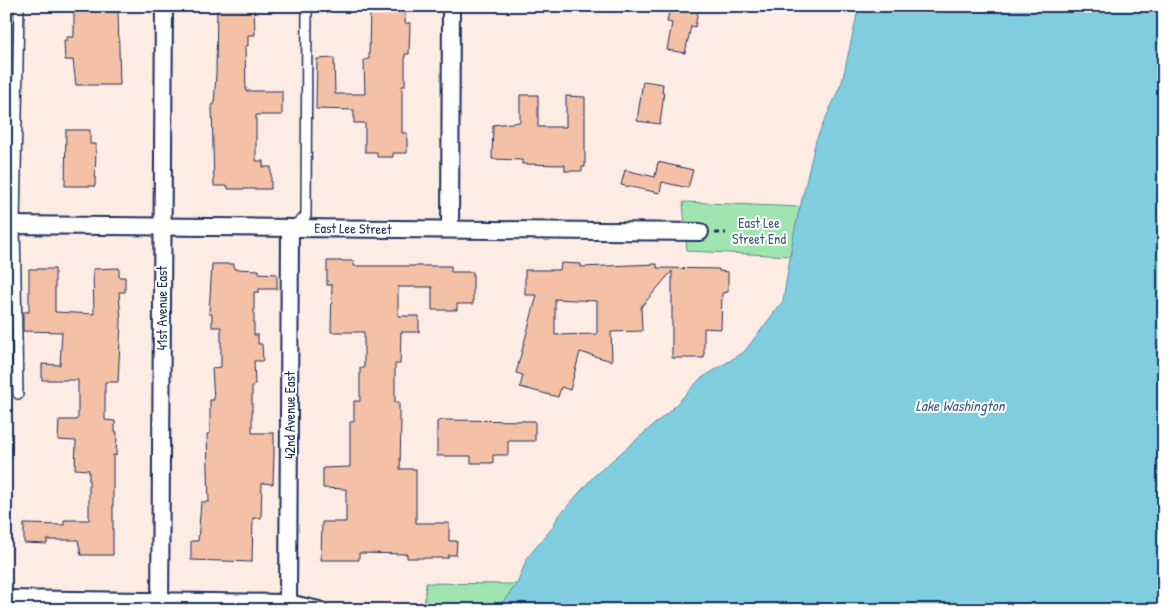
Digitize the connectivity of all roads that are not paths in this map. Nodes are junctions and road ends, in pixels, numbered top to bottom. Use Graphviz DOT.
graph roads {
  1 [pos="19,6"];
  2 [pos="164,6"];
  3 [pos="307,6"];
  4 [pos="451,6"];
  5 [pos="11,225"];
  6 [pos="162,226"];
  7 [pos="290,228"];
  8 [pos="450,229"];
  9 [pos="700,232"];
  10 [pos="18,394"];
  11 [pos="9,603"];
  12 [pos="288,603"];
  13 [pos="160,606"];
  14 [pos="319,610"];
  1 -- 5 [label="lane"];
  2 -- 6 [label="street, 41st Avenue East"];
  3 -- 7 [label="lane"];
  4 -- 8 [label="street"];
  5 -- 6 [label="street, East Lee Street"];
  5 -- 10 [label="lane"];
  6 -- 7 [label="street, East Lee Street"];
  6 -- 13 [label="street, 41st Avenue East"];
  7 -- 8 [label="street, East Lee Street"];
  7 -- 12 [label="street, 42nd Avenue East"];
  8 -- 9 [label="street, East Lee Street"];
  11 -- 13 [label="street"];
  12 -- 13 [label="street"];
  12 -- 14 [label="street"];
}
